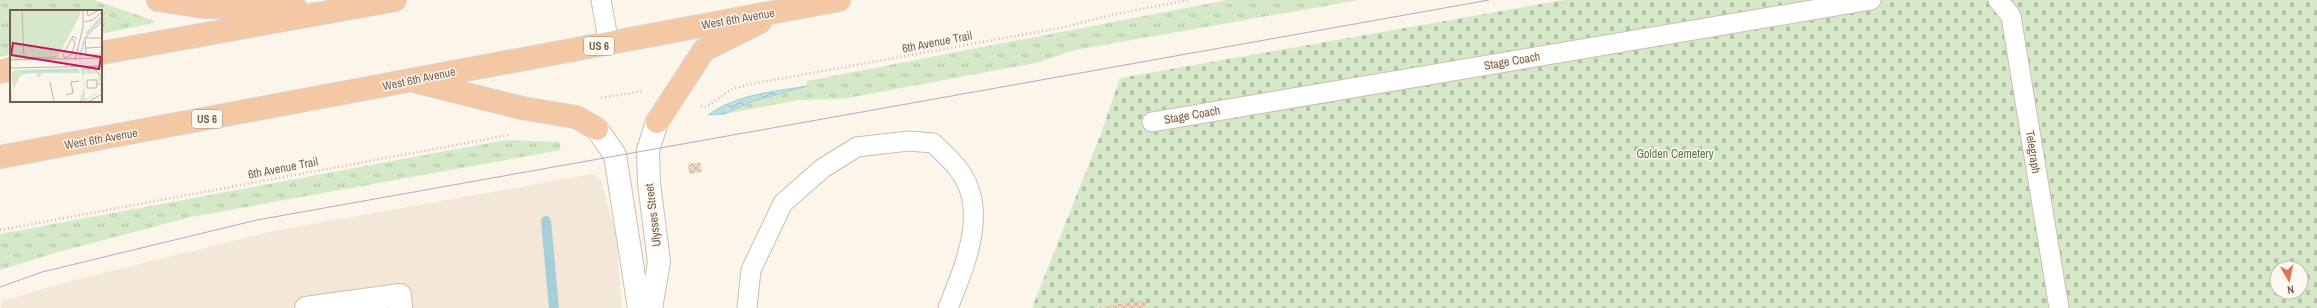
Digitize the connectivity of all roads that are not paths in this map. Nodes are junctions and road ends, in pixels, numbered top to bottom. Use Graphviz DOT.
graph roads {
  1 [pos="158,0"];
  2 [pos="395,0"];
  3 [pos="601,0"];
  4 [pos="839,0"];
  5 [pos="1871,0"];
  6 [pos="1998,0"];
  7 [pos="345,9"];
  8 [pos="784,10"];
  9 [pos="609,44"];
  10 [pos="102,53"];
  11 [pos="10,69"];
  12 [pos="0,72"];
  13 [pos="413,81"];
  14 [pos="657,122"];
  15 [pos="1152,122"];
  16 [pos="598,129"];
  17 [pos="0,157"];
  18 [pos="400,301"];
  19 [pos="306,308"];
  20 [pos="639,308"];
  21 [pos="651,308"];
  22 [pos="747,308"];
  23 [pos="948,308"];
  24 [pos="2059,308"];
  1 -- 7 [label="highway"];
  2 -- 7 [label="highway"];
  3 -- 9 [label="lane"];
  4 -- 8 [label="highway, West 6th Avenue / US 6"];
  5 -- 15 [label="lane, Stage Coach"];
  6 -- 24 [label="lane, Telegraph"];
  7 -- 10 [label="highway"];
  8 -- 9 [label="highway, West 6th Avenue / US 6"];
  8 -- 14 [label="highway"];
  9 -- 13 [label="highway, West 6th Avenue / US 6"];
  11 -- 12 [label="highway"];
  13 -- 16 [label="highway"];
  13 -- 17 [label="highway, West 6th Avenue / US 6"];
  14 -- 21 [label="street, Ulysses Street"];
  16 -- 20 [label="street"];
  18 -- 19 [label="street"];
  22 -- 23 [label="lane"];
}
